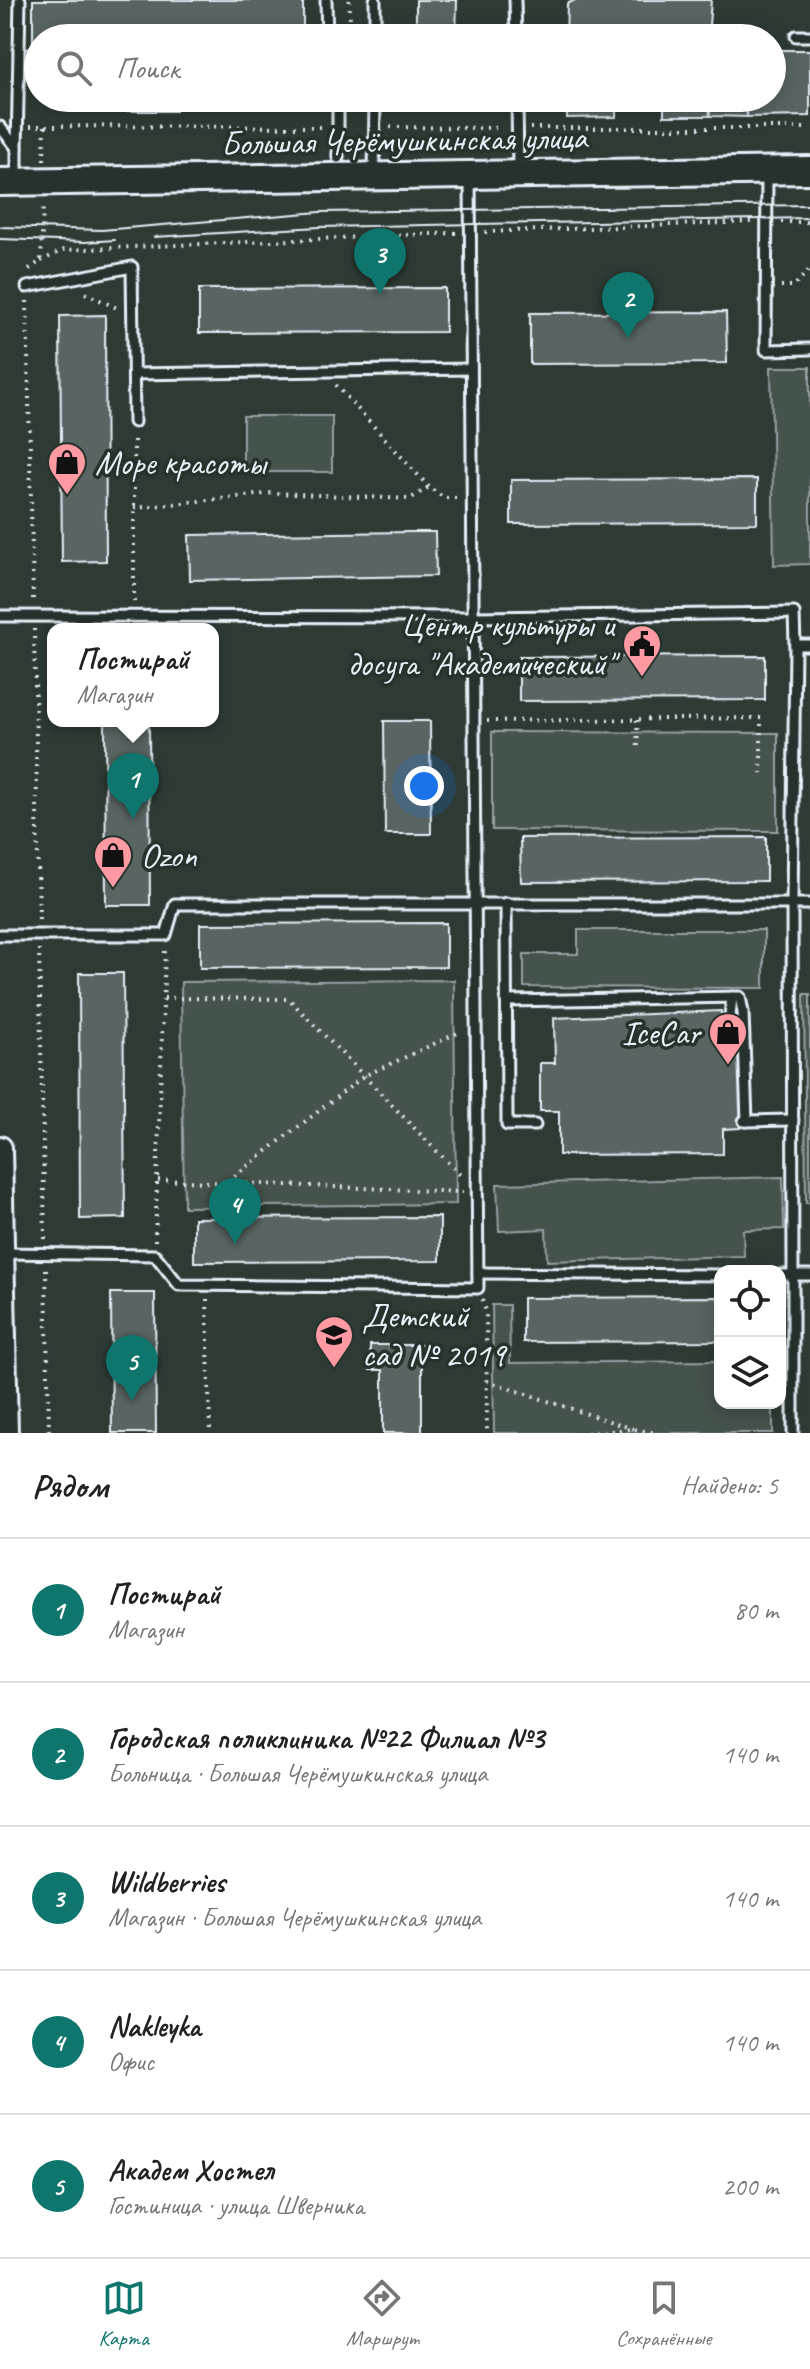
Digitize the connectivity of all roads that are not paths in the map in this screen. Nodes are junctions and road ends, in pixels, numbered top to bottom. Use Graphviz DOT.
graph roads {
  1 [pos="20,0"];
  2 [pos="326,0"];
  3 [pos="375,0"];
  4 [pos="515,0"];
  5 [pos="327,24"];
  6 [pos="375,24"];
  7 [pos="516,24"];
  8 [pos="796,36"];
  9 [pos="810,36"];
  10 [pos="336,112"];
  11 [pos="375,112"];
  12 [pos="517,112"];
  13 [pos="0,127"];
  14 [pos="17,148"];
  15 [pos="338,158"];
  16 [pos="810,170"];
  17 [pos="767,171"];
  18 [pos="518,173"];
  19 [pos="470,174"];
  20 [pos="374,175"];
  21 [pos="8,182"];
  22 [pos="27,287"];
  23 [pos="810,349"];
  24 [pos="471,369"];
  25 [pos="134,374"];
  26 [pos="134,422"];
  27 [pos="0,616"];
  28 [pos="473,617"];
  29 [pos="795,645"];
  30 [pos="810,645"];
  31 [pos="475,903"];
  32 [pos="506,903"];
  33 [pos="792,904"];
  34 [pos="810,904"];
  35 [pos="0,935"];
  36 [pos="732,997"];
  37 [pos="506,1001"];
  38 [pos="729,1026"];
  39 [pos="793,1120"];
  40 [pos="535,1125"];
  41 [pos="0,1148"];
  42 [pos="2,1253"];
  43 [pos="478,1273"];
  44 [pos="714,1275"];
  45 [pos="786,1275"];
  46 [pos="793,1275"];
  47 [pos="810,1275"];
  48 [pos="6,1433"];
  49 [pos="793,1433"];
  1 -- 14 [label="lane"];
  2 -- 5 [label="lane"];
  3 -- 6 [label="lane"];
  4 -- 7 [label="lane"];
  8 -- 9 [label="lane"];
  10 -- 15 [label="lane"];
  11 -- 20 [label="lane"];
  12 -- 18 [label="lane"];
  13 -- 14 [label="lane"];
  14 -- 21 [label="lane"];
  16 -- 17 [label="main road, Большая Черёмушкинская улица"];
  17 -- 18 [label="main road, Большая Черёмушкинская улица"];
  17 -- 23 [label="lane"];
  18 -- 19 [label="main road, Большая Черёмушкинская улица"];
  19 -- 20 [label="main road, Большая Черёмушкинская улица"];
  19 -- 24 [label="lane"];
  20 -- 21 [label="main road, Большая Черёмушкинская улица"];
  22 -- 25 [label="lane"];
  24 -- 25 [label="lane"];
  24 -- 28 [label="lane"];
  25 -- 26 [label="lane"];
  27 -- 28 [label="lane"];
  28 -- 29 [label="lane"];
  28 -- 31 [label="lane"];
  29 -- 30 [label="lane"];
  29 -- 33 [label="lane"];
  31 -- 32 [label="lane"];
  31 -- 35 [label="lane"];
  31 -- 43 [label="lane"];
  32 -- 33 [label="lane"];
  32 -- 37 [label="lane"];
  33 -- 34 [label="lane"];
  33 -- 39 [label="lane"];
  36 -- 37 [label="lane"];
  36 -- 38 [label="lane"];
  36 -- 39 [label="lane"];
  37 -- 40 [label="lane"];
  39 -- 46 [label="lane"];
  41 -- 42 [label="street"];
  42 -- 43 [label="lane"];
  42 -- 48 [label="street"];
  43 -- 44 [label="lane"];
  45 -- 46 [label="lane"];
  46 -- 47 [label="lane"];
  46 -- 49 [label="lane"];
}
